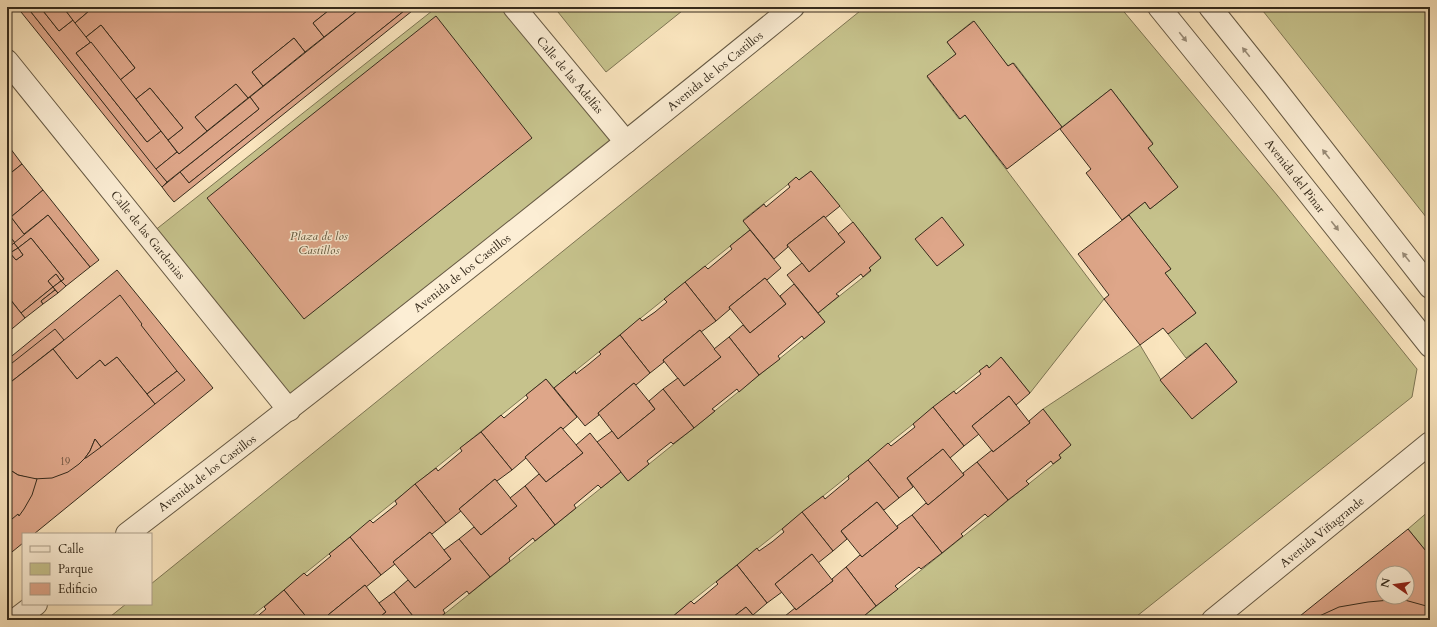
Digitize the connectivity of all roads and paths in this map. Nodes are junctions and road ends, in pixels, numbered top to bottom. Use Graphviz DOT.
graph roads {
  1 [pos="514,7"];
  2 [pos="793,7"];
  3 [pos="1159,7"];
  4 [pos="1210,7"];
  5 [pos="7,61"];
  6 [pos="626,142"];
  7 [pos="1430,287"];
  8 [pos="1430,346"];
  9 [pos="289,410"];
  10 [pos="1430,443"];
  11 [pos="128,533"];
  12 [pos="35,605"];
  13 [pos="15,620"];
  14 [pos="1213,620"];
  1 -- 6 [label="street, Calle de las Adelfas"];
  2 -- 6 [label="street, Avenida de los Castillos"];
  3 -- 8 [label="street, Avenida del Pinar, one-way"];
  7 -- 4 [label="street, one-way"];
  5 -- 9 [label="street, Calle de las Gardenias"];
  6 -- 9 [label="street, Avenida de los Castillos"];
  9 -- 11 [label="street, Avenida de los Castillos"];
  10 -- 14 [label="street, Avenida Viñagrande"];
  12 -- 13 [label="street"];
}
